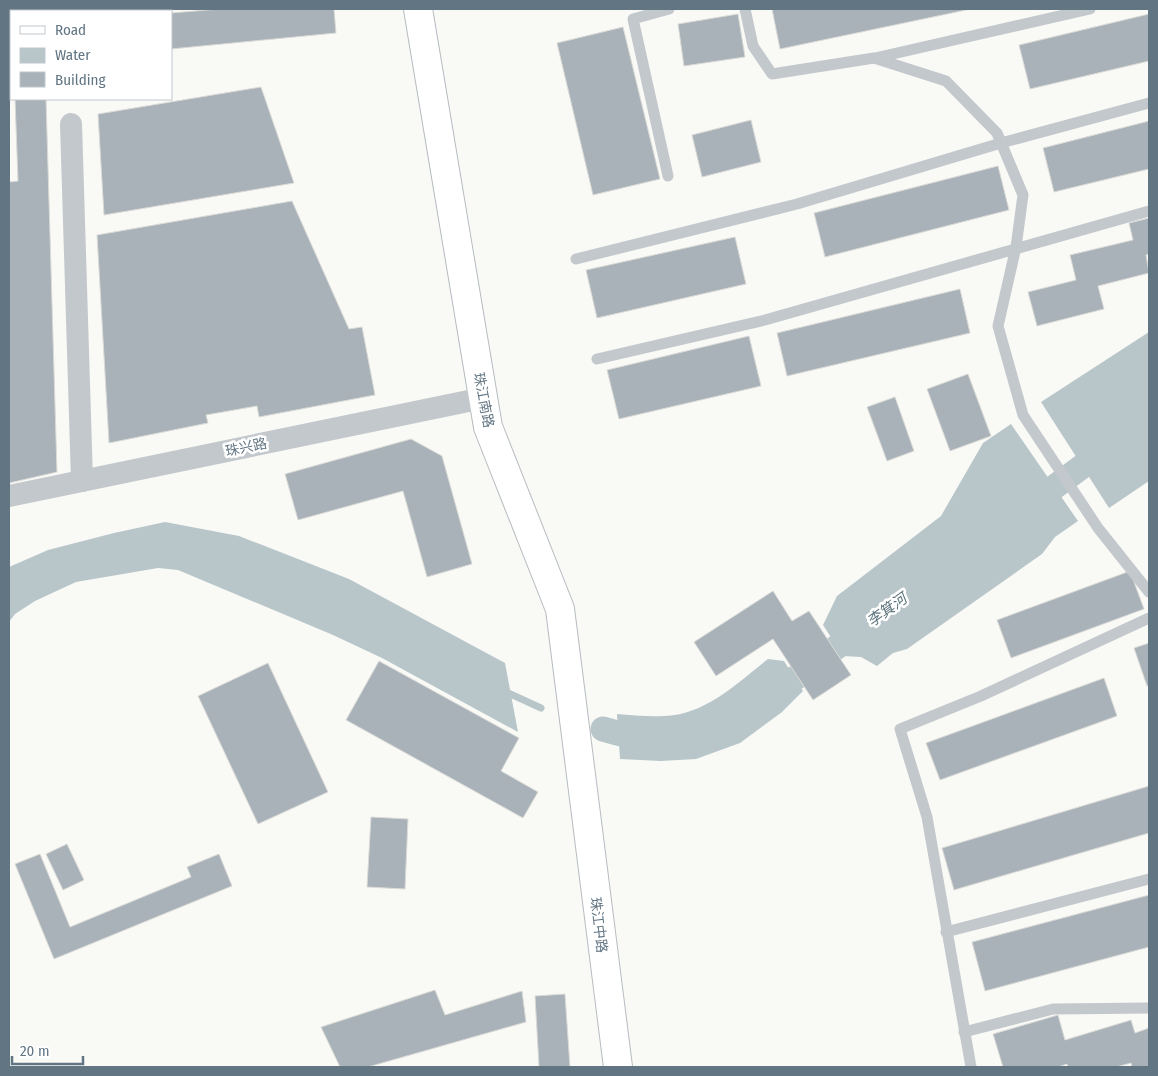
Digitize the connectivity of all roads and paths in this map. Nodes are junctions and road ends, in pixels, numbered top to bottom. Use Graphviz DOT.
graph roads {
  1 [pos="418,9"];
  2 [pos="670,9"];
  3 [pos="745,9"];
  4 [pos="1090,9"];
  5 [pos="874,58"];
  6 [pos="1149,103"];
  7 [pos="71,124"];
  8 [pos="1001,144"];
  9 [pos="668,176"];
  10 [pos="1149,210"];
  11 [pos="1016,248"];
  12 [pos="576,259"];
  13 [pos="597,359"];
  14 [pos="483,398"];
  15 [pos="82,481"];
  16 [pos="9,496"];
  17 [pos="1149,592"];
  18 [pos="1149,618"];
  19 [pos="581,783"];
  20 [pos="1149,879"];
  21 [pos="946,932"];
  22 [pos="1149,1008"];
  23 [pos="964,1032"];
  24 [pos="618,1067"];
  25 [pos="971,1067"];
  1 -- 14 [label="street, 珠江南路"];
  2 -- 9 [label="lane"];
  3 -- 5 [label="lane"];
  4 -- 5 [label="lane"];
  5 -- 8 [label="lane"];
  6 -- 8 [label="lane"];
  7 -- 15 [label="street"];
  8 -- 11 [label="lane"];
  8 -- 12 [label="lane"];
  10 -- 11 [label="lane"];
  11 -- 13 [label="lane"];
  11 -- 17 [label="lane"];
  14 -- 15 [label="street, 珠兴路"];
  14 -- 19 [label="street, 珠江南路"];
  15 -- 16 [label="street, 珠兴路"];
  18 -- 21 [label="lane"];
  19 -- 24 [label="street, 珠江中路"];
  20 -- 21 [label="lane"];
  21 -- 23 [label="lane"];
  22 -- 23 [label="lane"];
  23 -- 25 [label="lane"];
}
